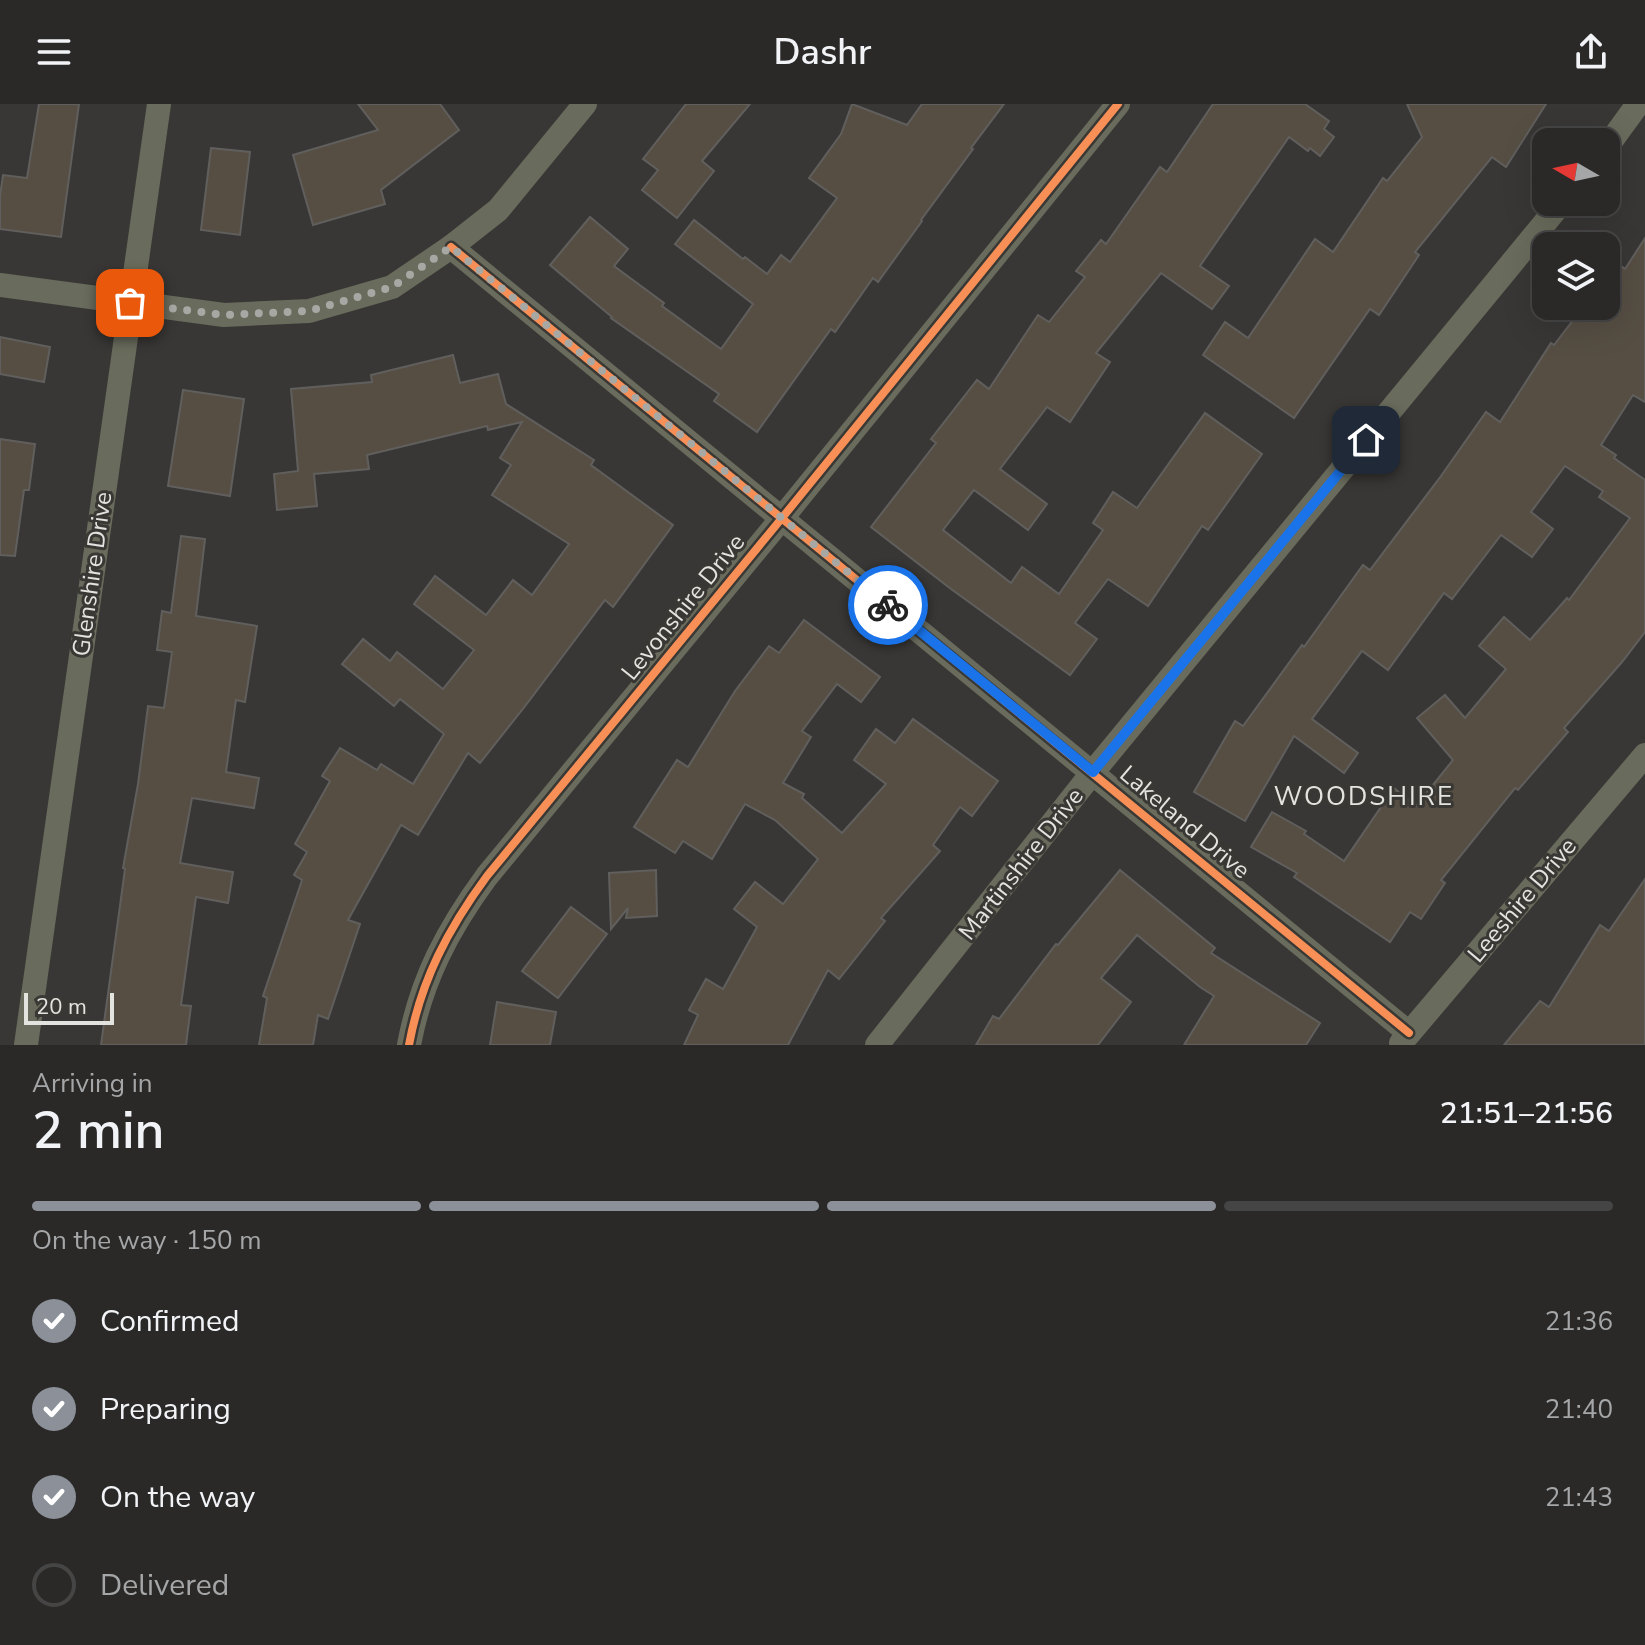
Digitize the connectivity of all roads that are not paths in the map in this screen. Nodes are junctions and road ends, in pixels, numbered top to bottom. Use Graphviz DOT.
graph roads {
  1 [pos="159,104"];
  2 [pos="585,104"];
  3 [pos="1118,104"];
  4 [pos="1638,104"];
  5 [pos="1620,129"];
  6 [pos="1550,216"];
  7 [pos="451,247"];
  8 [pos="0,285"];
  9 [pos="130,303"];
  10 [pos="782,518"];
  11 [pos="1645,755"];
  12 [pos="1093,772"];
  13 [pos="1405,1039"];
  14 [pos="26,1045"];
  15 [pos="409,1045"];
  16 [pos="877,1045"];
  1 -- 9 [label="street, Glenshire Drive"];
  2 -- 7 [label="street"];
  3 -- 10 [label="street, Levonshire Drive"];
  4 -- 5 [label="street"];
  6 -- 12 [label="street, Martinshire Drive"];
  7 -- 9 [label="street"];
  7 -- 10 [label="street, Lakeland Drive"];
  8 -- 9 [label="street"];
  9 -- 14 [label="street, Glenshire Drive"];
  10 -- 12 [label="street, Lakeland Drive"];
  10 -- 15 [label="street, Levonshire Drive"];
  11 -- 13 [label="street, Leeshire Drive"];
  12 -- 13 [label="street, Lakeland Drive"];
  12 -- 16 [label="street, Martinshire Drive"];
}
